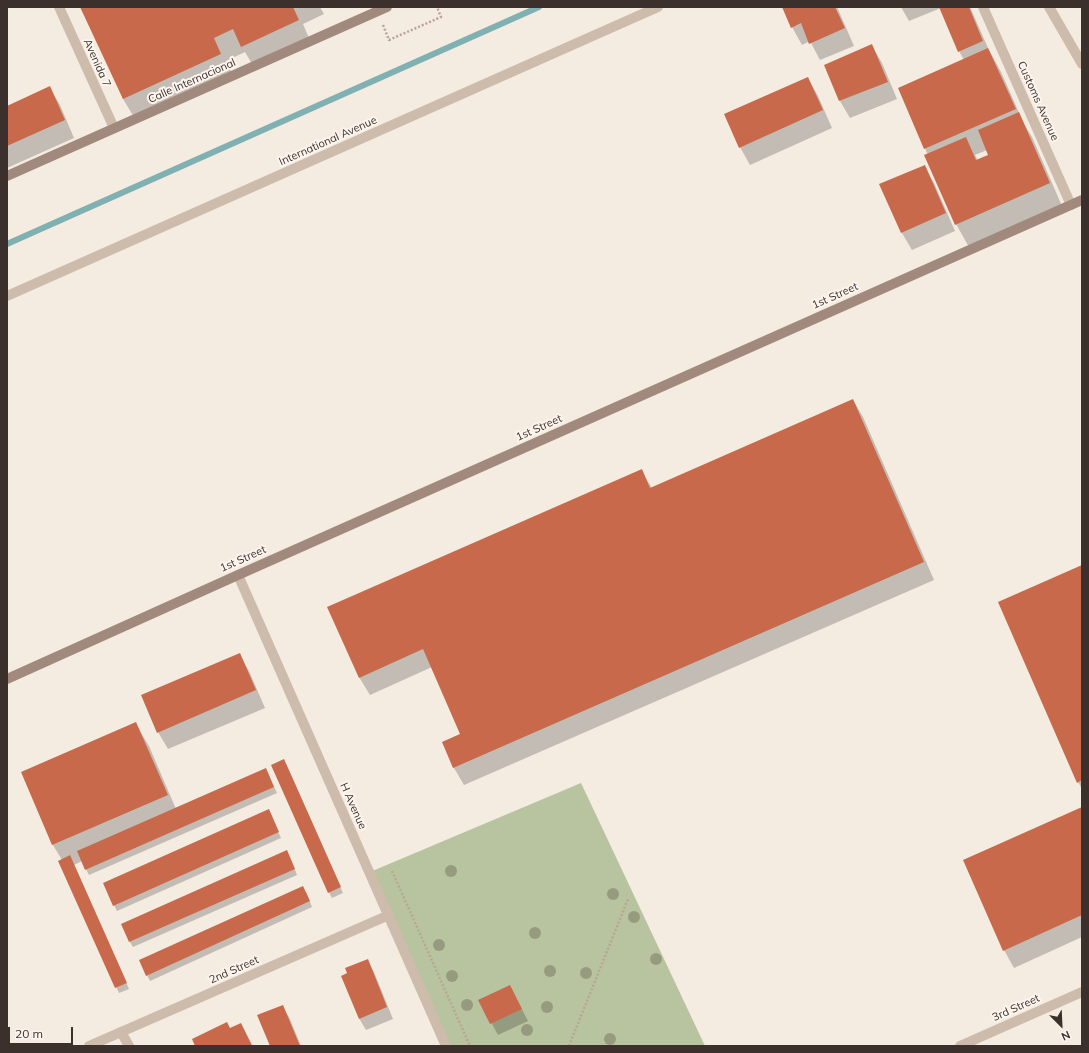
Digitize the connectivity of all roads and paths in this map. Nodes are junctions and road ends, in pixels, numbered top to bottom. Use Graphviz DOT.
graph roads {
  1 [pos="59,7"];
  2 [pos="387,7"];
  3 [pos="437,7"];
  4 [pos="658,7"];
  5 [pos="983,7"];
  6 [pos="1049,7"];
  7 [pos="377,11"];
  8 [pos="1082,64"];
  9 [pos="114,128"];
  10 [pos="7,176"];
  11 [pos="1082,200"];
  12 [pos="1070,205"];
  13 [pos="7,296"];
  14 [pos="238,575"];
  15 [pos="7,679"];
  16 [pos="392,871"];
  17 [pos="628,899"];
  18 [pos="389,915"];
  19 [pos="1082,992"];
  20 [pos="121,1032"];
  21 [pos="89,1046"];
  22 [pos="129,1046"];
  23 [pos="446,1046"];
  24 [pos="470,1046"];
  25 [pos="569,1046"];
  26 [pos="960,1046"];
  1 -- 9 [label="street, Avenida 7"];
  2 -- 7 [label="main road, Calle Internacional"];
  3 -- 7 [label="path"];
  4 -- 13 [label="street, International Avenue"];
  5 -- 12 [label="street, Customs Avenue"];
  6 -- 8 [label="street"];
  7 -- 9 [label="main road, Calle Internacional"];
  9 -- 10 [label="main road, Calle Internacional"];
  11 -- 12 [label="main road, 1st Street"];
  12 -- 14 [label="main road, 1st Street"];
  14 -- 15 [label="main road, 1st Street"];
  14 -- 18 [label="street, H Avenue"];
  16 -- 24 [label="path"];
  17 -- 25 [label="path"];
  18 -- 20 [label="street, 2nd Street"];
  18 -- 23 [label="street, H Avenue"];
  19 -- 26 [label="street, 3rd Street"];
  20 -- 21 [label="street, 2nd Street"];
  20 -- 22 [label="street"];
}
